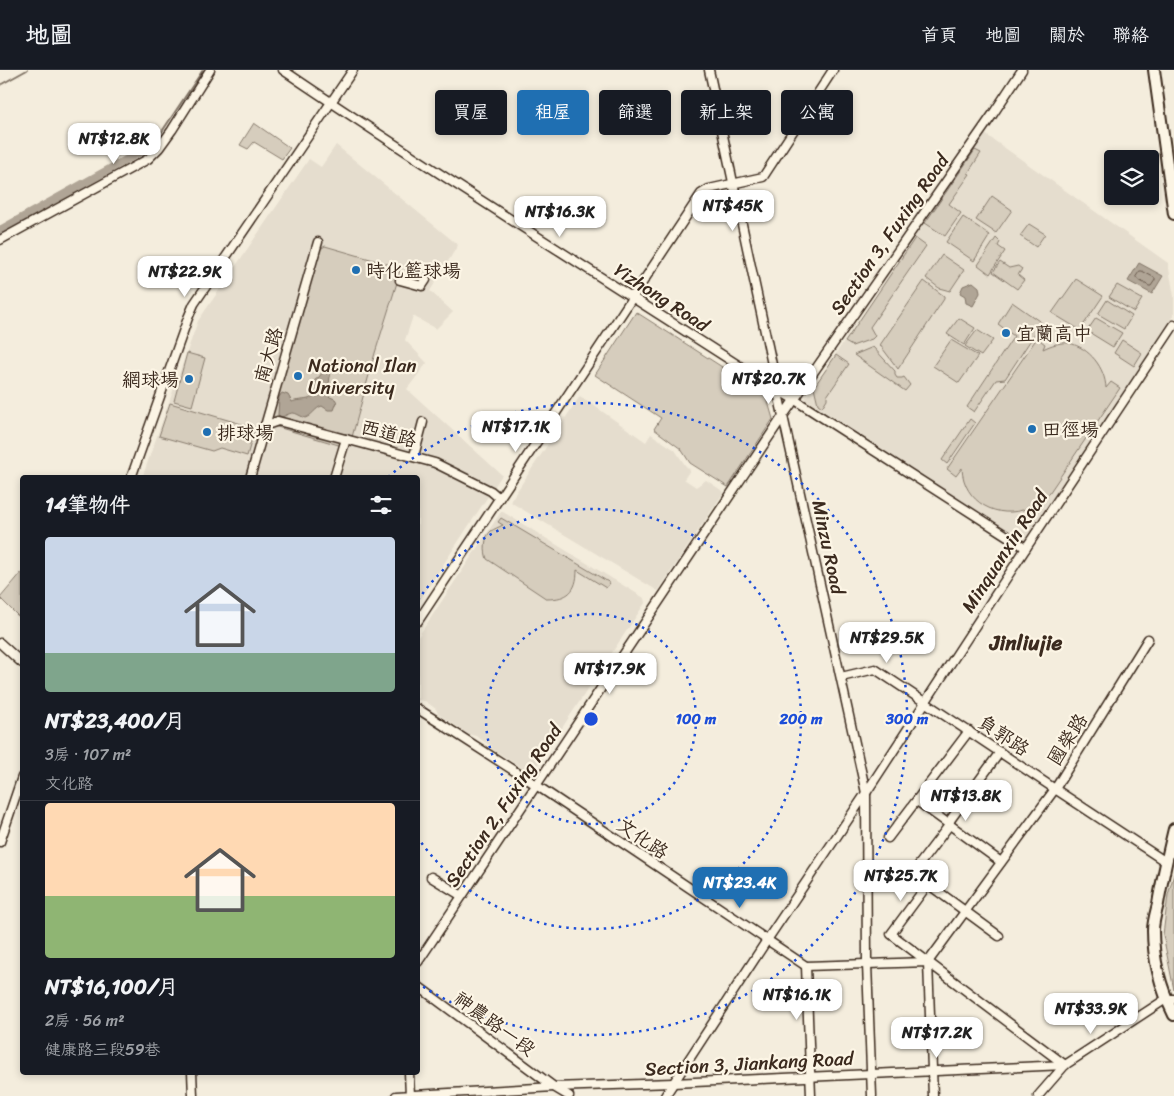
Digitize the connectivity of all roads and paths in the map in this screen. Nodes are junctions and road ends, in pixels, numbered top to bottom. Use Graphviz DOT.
graph roads {
  1 [pos="210,70"];
  2 [pos="283,70"];
  3 [pos="353,70"];
  4 [pos="709,70"];
  5 [pos="833,70"];
  6 [pos="1022,70"];
  7 [pos="1154,70"];
  8 [pos="331,102"];
  9 [pos="734,184"];
  10 [pos="1174,214"];
  11 [pos="0,240"];
  12 [pos="318,242"];
  13 [pos="400,280"];
  14 [pos="426,280"];
  15 [pos="632,297"];
  16 [pos="1174,325"];
  17 [pos="778,390"];
  18 [pos="795,400"];
  19 [pos="783,416"];
  20 [pos="423,422"];
  21 [pos="264,426"];
  22 [pos="346,439"];
  23 [pos="414,456"];
  24 [pos="132,475"];
  25 [pos="251,475"];
  26 [pos="335,475"];
  27 [pos="499,498"];
  28 [pos="1026,548"];
  29 [pos="420,618"];
  30 [pos="1148,639"];
  31 [pos="0,643"];
  32 [pos="20,661"];
  33 [pos="841,677"];
  34 [pos="924,701"];
  35 [pos="420,710"];
  36 [pos="969,731"];
  37 [pos="1000,752"];
  38 [pos="20,783"];
  39 [pos="536,786"];
  40 [pos="1055,789"];
  41 [pos="866,792"];
  42 [pos="917,801"];
  43 [pos="10,812"];
  44 [pos="0,822"];
  45 [pos="949,823"];
  46 [pos="1174,829"];
  47 [pos="888,838"];
  48 [pos="0,842"];
  49 [pos="1001,862"];
  50 [pos="1166,862"];
  51 [pos="912,873"];
  52 [pos="432,877"];
  53 [pos="928,884"];
  54 [pos="902,888"];
  55 [pos="462,896"];
  56 [pos="965,911"];
  57 [pos="998,936"];
  58 [pos="767,940"];
  59 [pos="420,959"];
  60 [pos="928,962"];
  61 [pos="867,964"];
  62 [pos="806,966"];
  63 [pos="420,987"];
  64 [pos="1170,999"];
  65 [pos="1174,1015"];
  66 [pos="1065,1065"];
  67 [pos="933,1071"];
  68 [pos="871,1074"];
  69 [pos="192,1075"];
  70 [pos="409,1075"];
  71 [pos="810,1076"];
  72 [pos="673,1083"];
  73 [pos="554,1087"];
  74 [pos="192,1096"];
  75 [pos="396,1096"];
  76 [pos="410,1096"];
  77 [pos="569,1096"];
  78 [pos="664,1096"];
  79 [pos="811,1096"];
  80 [pos="872,1096"];
  81 [pos="933,1096"];
  82 [pos="1038,1096"];
  1 -- 11 [label="street"];
  2 -- 8 [label="street, Yizhong Road"];
  3 -- 8 [label="street"];
  4 -- 9 [label="street, Minzu Road"];
  5 -- 9 [label="street"];
  6 -- 18 [label="street, Section 3, Fuxing Road"];
  7 -- 10 [label="main road"];
  8 -- 15 [label="street, Yizhong Road"];
  8 -- 24 [label="street"];
  9 -- 15 [label="street"];
  9 -- 17 [label="street, Minzu Road"];
  12 -- 21 [label="street, 南大路"];
  13 -- 14 [label="street"];
  15 -- 17 [label="street, Yizhong Road"];
  15 -- 27 [label="street"];
  16 -- 28 [label="street, Minquanxin Road"];
  17 -- 18 [label="street, Yizhong Road"];
  17 -- 19 [label="street, Minzu Road"];
  18 -- 19 [label="street, Section 3, Fuxing Road"];
  18 -- 28 [label="street, Yizhong Road"];
  19 -- 33 [label="street, Minzu Road"];
  19 -- 39 [label="street, Section 2, Fuxing Road"];
  20 -- 23 [label="street"];
  21 -- 22 [label="street, 西道路"];
  21 -- 25 [label="street, 南大路"];
  22 -- 23 [label="street, 西道路"];
  22 -- 26 [label="street"];
  23 -- 27 [label="street, 西道路"];
  27 -- 29 [label="street"];
  28 -- 34 [label="street, Minquanxin Road"];
  30 -- 40 [label="street, 國榮路"];
  31 -- 32 [label="street"];
  33 -- 34 [label="street, 負郭路"];
  33 -- 41 [label="street, Minzu Road"];
  34 -- 36 [label="street, 負郭路"];
  34 -- 41 [label="street, Minquanxin Road"];
  35 -- 39 [label="street, 文化路"];
  36 -- 37 [label="street, 負郭路"];
  36 -- 42 [label="street"];
  37 -- 40 [label="street, 負郭路"];
  37 -- 45 [label="street"];
  38 -- 43 [label="street"];
  39 -- 55 [label="street, Section 2, Fuxing Road"];
  39 -- 58 [label="street, 文化路"];
  40 -- 49 [label="street, 國榮路"];
  40 -- 50 [label="street, 負郭路"];
  41 -- 58 [label="street, Minquanxin Road"];
  41 -- 61 [label="street, Minzu Road"];
  42 -- 45 [label="street"];
  42 -- 47 [label="street"];
  43 -- 44 [label="street"];
  43 -- 48 [label="street"];
  45 -- 49 [label="street"];
  45 -- 51 [label="street"];
  46 -- 50 [label="main road"];
  49 -- 56 [label="street, 國榮路"];
  50 -- 64 [label="main road"];
  51 -- 53 [label="street"];
  51 -- 54 [label="street"];
  52 -- 55 [label="street"];
  53 -- 56 [label="street"];
  53 -- 60 [label="street"];
  55 -- 59 [label="street, Section 2, Fuxing Road"];
  56 -- 57 [label="street"];
  56 -- 60 [label="street, 國榮路"];
  58 -- 62 [label="street, 文化路"];
  58 -- 72 [label="street, Minquanxin Road"];
  60 -- 61 [label="street"];
  60 -- 66 [label="street"];
  60 -- 67 [label="street"];
  61 -- 62 [label="street"];
  61 -- 68 [label="street, Minzu Road"];
  62 -- 71 [label="street"];
  63 -- 73 [label="street, 神農路一段"];
  64 -- 65 [label="main road"];
  64 -- 66 [label="street"];
  66 -- 67 [label="street, Section 3, Jiankang Road"];
  66 -- 82 [label="street"];
  67 -- 68 [label="street, Section 3, Jiankang Road"];
  67 -- 81 [label="street"];
  68 -- 71 [label="street, Section 3, Jiankang Road"];
  68 -- 80 [label="street, Minzu Road"];
  69 -- 74 [label="street"];
  70 -- 76 [label="street"];
  71 -- 72 [label="street, Section 3, Jiankang Road"];
  71 -- 79 [label="street"];
  72 -- 73 [label="street, Section 3, Jiankang Road"];
  72 -- 78 [label="street, Minquanxin Road"];
  73 -- 76 [label="street, Section 3, Jiankang Road"];
  73 -- 77 [label="street, 神農路一段"];
  75 -- 76 [label="street, Section 3, Jiankang Road"];
}
